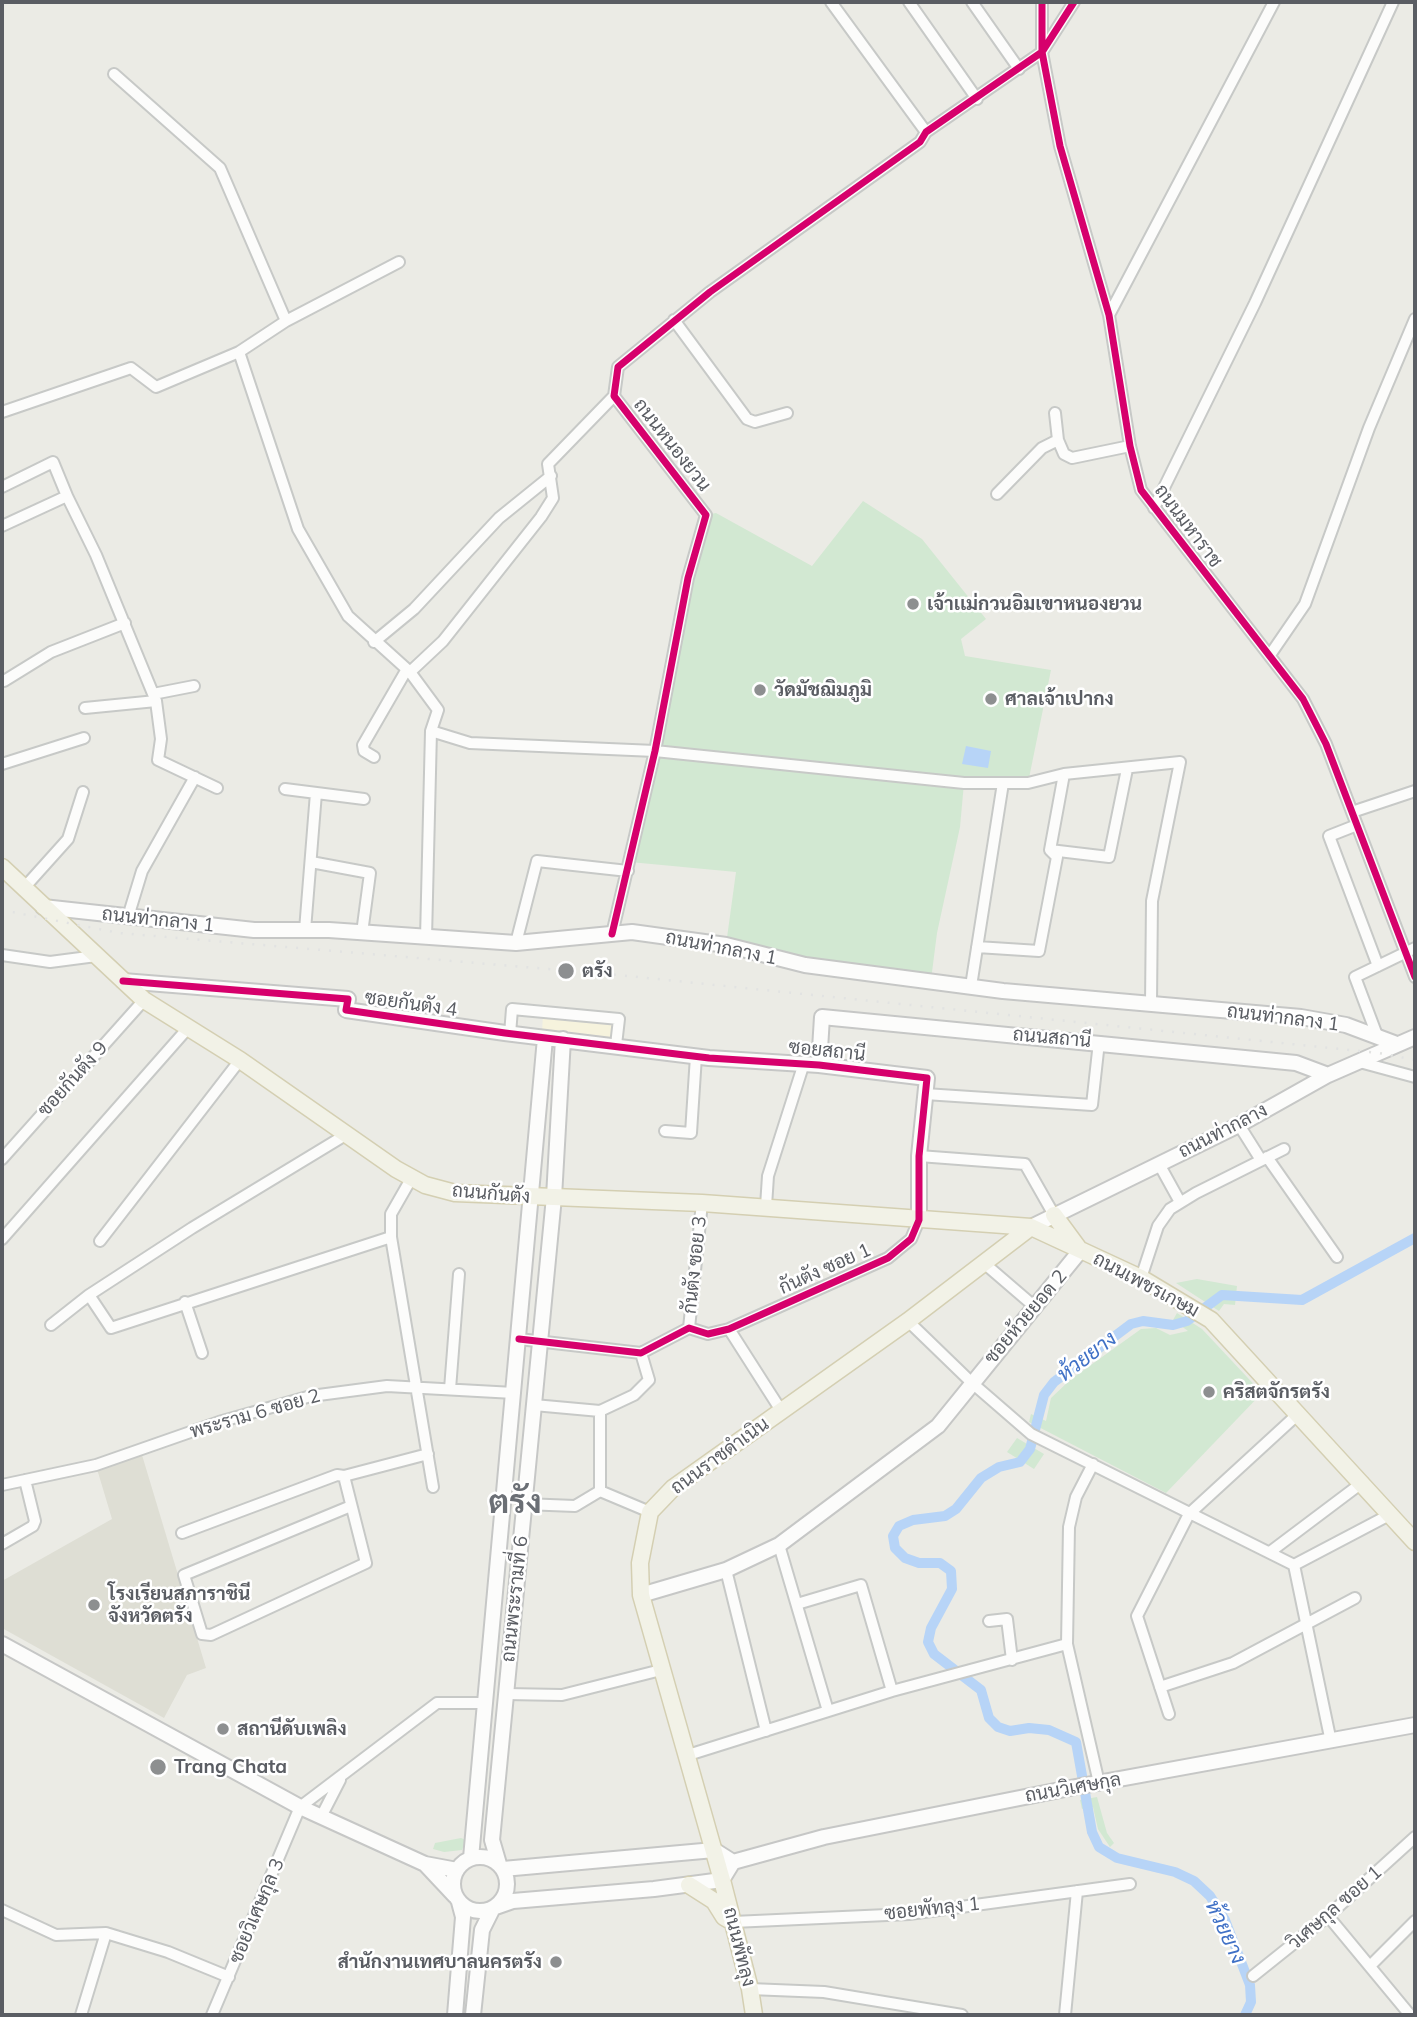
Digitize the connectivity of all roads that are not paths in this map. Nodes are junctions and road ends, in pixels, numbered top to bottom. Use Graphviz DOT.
graph roads {
  1 [pos="831,2"];
  2 [pos="909,2"];
  3 [pos="972,2"];
  4 [pos="1042,2"];
  5 [pos="1074,2"];
  6 [pos="1275,2"];
  7 [pos="1393,2"];
  8 [pos="1042,52"];
  9 [pos="1019,69"];
  10 [pos="114,74"];
  11 [pos="977,99"];
  12 [pos="926,132"];
  13 [pos="399,262"];
  14 [pos="1110,315"];
  15 [pos="1415,319"];
  16 [pos="674,320"];
  17 [pos="286,321"];
  18 [pos="239,352"];
  19 [pos="614,396"];
  20 [pos="2,412"];
  21 [pos="787,413"];
  22 [pos="1055,413"];
  23 [pos="1058,440"];
  24 [pos="1130,446"];
  25 [pos="551,476"];
  26 [pos="2,487"];
  27 [pos="997,494"];
  28 [pos="67,496"];
  29 [pos="1154,508"];
  30 [pos="2,526"];
  31 [pos="125,623"];
  32 [pos="374,642"];
  33 [pos="1270,655"];
  34 [pos="408,670"];
  35 [pos="4,681"];
  36 [pos="194,686"];
  37 [pos="154,697"];
  38 [pos="85,708"];
  39 [pos="431,731"];
  40 [pos="84,737"];
  41 [pos="655,751"];
  42 [pos="374,757"];
  43 [pos="2,764"];
  44 [pos="1127,769"];
  45 [pos="1064,774"];
  46 [pos="195,777"];
  47 [pos="1003,783"];
  48 [pos="218,788"];
  49 [pos="285,789"];
  50 [pos="1415,791"];
  51 [pos="83,792"];
  52 [pos="316,793"];
  53 [pos="364,799"];
  54 [pos="1352,811"];
  55 [pos="1357,825"];
  56 [pos="1050,850"];
  57 [pos="311,863"];
  58 [pos="2,867"];
  59 [pos="628,871"];
  60 [pos="2,883"];
  61 [pos="24,888"];
  62 [pos="43,907"];
  63 [pos="128,917"];
  64 [pos="305,930"];
  65 [pos="362,933"];
  66 [pos="612,934"];
  67 [pos="426,938"];
  68 [pos="516,943"];
  69 [pos="977,947"];
  70 [pos="1410,950"];
  71 [pos="2,955"];
  72 [pos="96,956"];
  73 [pos="1378,966"];
  74 [pos="1415,977"];
  75 [pos="123,981"];
  76 [pos="971,986"];
  77 [pos="144,999"];
  78 [pos="1151,1003"];
  79 [pos="188,1028"];
  80 [pos="510,1034"];
  81 [pos="1415,1037"];
  82 [pos="545,1038"];
  83 [pos="1378,1038"];
  84 [pos="563,1039"];
  85 [pos="582,1041"];
  86 [pos="1099,1042"];
  87 [pos="1394,1043"];
  88 [pos="616,1045"];
  89 [pos="696,1056"];
  90 [pos="240,1060"];
  91 [pos="1356,1061"];
  92 [pos="811,1064"];
  93 [pos="1328,1075"];
  94 [pos="1415,1077"];
  95 [pos="925,1094"];
  96 [pos="1240,1125"];
  97 [pos="665,1131"];
  98 [pos="347,1134"];
  99 [pos="1284,1149"];
  100 [pos="919,1156"];
  101 [pos="2,1159"];
  102 [pos="1264,1159"];
  103 [pos="1159,1164"];
  104 [pos="411,1178"];
  105 [pos="554,1197"];
  106 [pos="533,1198"];
  107 [pos="1180,1202"];
  108 [pos="702,1203"];
  109 [pos="766,1206"];
  110 [pos="1054,1215"];
  111 [pos="919,1220"];
  112 [pos="986,1224"];
  113 [pos="1031,1227"];
  114 [pos="391,1237"];
  115 [pos="2,1239"];
  116 [pos="100,1241"];
  117 [pos="1006,1247"];
  118 [pos="1080,1251"];
  119 [pos="1336,1257"];
  120 [pos="985,1264"];
  121 [pos="459,1274"];
  122 [pos="1141,1278"];
  123 [pos="89,1295"];
  124 [pos="185,1302"];
  125 [pos="1035,1307"];
  126 [pos="908,1321"];
  127 [pos="51,1325"];
  128 [pos="689,1328"];
  129 [pos="729,1329"];
  130 [pos="519,1339"];
  131 [pos="540,1340"];
  132 [pos="202,1353"];
  133 [pos="641,1353"];
  134 [pos="971,1382"];
  135 [pos="418,1387"];
  136 [pos="450,1389"];
  137 [pos="514,1393"];
  138 [pos="534,1400"];
  139 [pos="600,1410"];
  140 [pos="782,1412"];
  141 [pos="1298,1414"];
  142 [pos="428,1454"];
  143 [pos="1093,1464"];
  144 [pos="344,1476"];
  145 [pos="25,1480"];
  146 [pos="1363,1482"];
  147 [pos="2,1485"];
  148 [pos="433,1487"];
  149 [pos="600,1491"];
  150 [pos="524,1504"];
  151 [pos="351,1506"];
  152 [pos="650,1512"];
  153 [pos="1189,1514"];
  154 [pos="1391,1514"];
  155 [pos="182,1533"];
  156 [pos="1415,1542"];
  157 [pos="2,1544"];
  158 [pos="779,1545"];
  159 [pos="1270,1552"];
  160 [pos="1294,1565"];
  161 [pos="726,1570"];
  162 [pos="641,1595"];
  163 [pos="1355,1598"];
  164 [pos="797,1604"];
  165 [pos="989,1621"];
  166 [pos="1307,1623"];
  167 [pos="2,1644"];
  168 [pos="1068,1644"];
  169 [pos="1012,1660"];
  170 [pos="662,1670"];
  171 [pos="1160,1687"];
  172 [pos="892,1691"];
  173 [pos="506,1694"];
  174 [pos="482,1703"];
  175 [pos="828,1711"];
  176 [pos="1169,1714"];
  177 [pos="1415,1726"];
  178 [pos="766,1731"];
  179 [pos="1331,1742"];
  180 [pos="685,1756"];
  181 [pos="341,1777"];
  182 [pos="1099,1783"];
  183 [pos="300,1807"];
  184 [pos="321,1817"];
  185 [pos="1415,1837"];
  186 [pos="714,1850"];
  187 [pos="470,1853"];
  188 [pos="733,1862"];
  189 [pos="425,1864"];
  190 [pos="501,1867"];
  191 [pos="457,1870"];
  192 [pos="722,1880"];
  193 [pos="1130,1884"];
  194 [pos="689,1885"];
  195 [pos="1077,1891"];
  196 [pos="457,1899"];
  197 [pos="494,1908"];
  198 [pos="2,1910"];
  199 [pos="1328,1916"];
  200 [pos="1415,1920"];
  201 [pos="733,1922"];
  202 [pos="106,1933"];
  203 [pos="1370,1966"];
  204 [pos="1253,1976"];
  205 [pos="229,1977"];
  206 [pos="750,1989"];
  207 [pos="81,2015"];
  208 [pos="212,2015"];
  209 [pos="455,2015"];
  210 [pos="473,2015"];
  211 [pos="754,2015"];
  212 [pos="962,2015"];
  213 [pos="1065,2015"];
  214 [pos="1410,2015"];
  1 -- 12 [label="street"];
  2 -- 11 [label="street"];
  3 -- 9 [label="street"];
  4 -- 8 [label="street, ถนนมหาราช"];
  5 -- 8 [label="street"];
  6 -- 14 [label="street"];
  7 -- 29 [label="street"];
  8 -- 9 [label="street, ถนนหนองยวน"];
  8 -- 14 [label="street, ถนนมหาราช"];
  9 -- 11 [label="street, ถนนหนองยวน"];
  10 -- 17 [label="street"];
  11 -- 12 [label="street, ถนนหนองยวน"];
  12 -- 16 [label="street, ถนนหนองยวน"];
  13 -- 17 [label="street"];
  14 -- 24 [label="street, ถนนมหาราช"];
  15 -- 33 [label="street"];
  16 -- 19 [label="street, ถนนหนองยวน"];
  16 -- 21 [label="street"];
  17 -- 18 [label="street"];
  18 -- 20 [label="street"];
  18 -- 32 [label="street"];
  19 -- 25 [label="street"];
  19 -- 41 [label="street, ถนนหนองยวน"];
  22 -- 23 [label="street"];
  23 -- 24 [label="street"];
  23 -- 27 [label="street"];
  24 -- 29 [label="street, ถนนมหาราช"];
  25 -- 32 [label="street"];
  25 -- 34 [label="street"];
  26 -- 28 [label="street"];
  28 -- 30 [label="street"];
  28 -- 31 [label="street"];
  29 -- 33 [label="street, ถนนมหาราช"];
  31 -- 35 [label="street"];
  31 -- 37 [label="street"];
  32 -- 34 [label="street"];
  33 -- 54 [label="street, ถนนมหาราช"];
  34 -- 39 [label="street"];
  34 -- 42 [label="street"];
  36 -- 37 [label="street"];
  37 -- 38 [label="street"];
  37 -- 46 [label="street"];
  39 -- 41 [label="street"];
  39 -- 67 [label="street"];
  40 -- 43 [label="street"];
  41 -- 47 [label="street"];
  41 -- 59 [label="street, ถนนหนองยวน"];
  44 -- 45 [label="street"];
  44 -- 56 [label="street"];
  44 -- 78 [label="street"];
  45 -- 47 [label="street"];
  45 -- 56 [label="street"];
  46 -- 48 [label="street"];
  46 -- 63 [label="street"];
  47 -- 69 [label="street"];
  49 -- 52 [label="street"];
  50 -- 54 [label="street"];
  51 -- 61 [label="street"];
  52 -- 53 [label="street"];
  52 -- 57 [label="street"];
  54 -- 55 [label="street, ถนนมหาราช"];
  55 -- 70 [label="street, ถนนมหาราช"];
  55 -- 73 [label="street"];
  56 -- 69 [label="street"];
  57 -- 64 [label="street"];
  57 -- 65 [label="street"];
  58 -- 61 [label="main road, ถนนกันตัง"];
  59 -- 66 [label="street, ถนนหนองยวน"];
  59 -- 68 [label="street"];
  60 -- 62 [label="main road, ถนนกันตัง"];
  61 -- 62 [label="main road, ถนนกันตัง"];
  62 -- 63 [label="street, ถนนท่ากลาง 1"];
  62 -- 72 [label="main road, ถนนกันตัง"];
  63 -- 64 [label="street, ถนนท่ากลาง 1"];
  64 -- 65 [label="street, ถนนท่ากลาง 1"];
  65 -- 67 [label="street, ถนนท่ากลาง 1"];
  66 -- 68 [label="street, ถนนท่ากลาง 1"];
  66 -- 76 [label="street, ถนนท่ากลาง 1"];
  67 -- 68 [label="street, ถนนท่ากลาง 1"];
  69 -- 76 [label="street"];
  70 -- 73 [label="street"];
  70 -- 74 [label="street, ถนนมหาราช"];
  71 -- 72 [label="street"];
  72 -- 75 [label="main road, ถนนกันตัง"];
  73 -- 83 [label="street"];
  75 -- 77 [label="main road, ถนนกันตัง"];
  75 -- 80 [label="street, ซอยกันตัง 4"];
  76 -- 78 [label="street, ถนนท่ากลาง 1"];
  77 -- 79 [label="main road, ถนนกันตัง"];
  77 -- 101 [label="street, ซอยกันตัง 9"];
  78 -- 83 [label="street, ถนนท่ากลาง 1"];
  79 -- 90 [label="main road, ถนนกันตัง"];
  79 -- 115 [label="street"];
  80 -- 82 [label="street, ซอยกันตัง 4"];
  80 -- 88 [label="street"];
  81 -- 87 [label="street, ถนนท่ากลาง"];
  82 -- 84 [label="street, ซอยกันตัง 4"];
  82 -- 106 [label="street, ถนนพระรามที่ 6"];
  83 -- 87 [label="street, ถนนท่ากลาง 1"];
  84 -- 85 [label="street, ซอยกันตัง 4"];
  84 -- 105 [label="street, ถนนพระรามที่ 6"];
  85 -- 88 [label="street, ซอยสถานี"];
  86 -- 92 [label="street, ถนนสถานี"];
  86 -- 93 [label="street, ถนนสถานี"];
  86 -- 95 [label="street"];
  87 -- 91 [label="street, ถนนท่ากลาง"];
  88 -- 89 [label="street, ซอยสถานี"];
  89 -- 92 [label="street, ซอยสถานี"];
  89 -- 97 [label="street"];
  90 -- 98 [label="main road, ถนนกันตัง"];
  90 -- 116 [label="street"];
  91 -- 93 [label="street, ถนนท่ากลาง"];
  91 -- 94 [label="street"];
  92 -- 95 [label="street, ซอยสถานี"];
  92 -- 109 [label="street"];
  93 -- 96 [label="street, ถนนท่ากลาง"];
  95 -- 100 [label="street"];
  96 -- 102 [label="street"];
  96 -- 103 [label="street, ถนนท่ากลาง"];
  98 -- 104 [label="main road, ถนนกันตัง"];
  98 -- 123 [label="street"];
  99 -- 102 [label="street"];
  100 -- 110 [label="street"];
  100 -- 111 [label="street"];
  102 -- 107 [label="street"];
  102 -- 119 [label="street"];
  103 -- 107 [label="street"];
  103 -- 110 [label="street, ถนนท่ากลาง"];
  104 -- 106 [label="main road, ถนนกันตัง"];
  104 -- 114 [label="street"];
  105 -- 106 [label="main road, ถนนกันตัง"];
  105 -- 108 [label="main road, ถนนกันตัง"];
  105 -- 131 [label="street, ถนนพระรามที่ 6"];
  106 -- 130 [label="street, ถนนพระรามที่ 6"];
  107 -- 122 [label="street"];
  108 -- 109 [label="main road, ถนนกันตัง"];
  108 -- 128 [label="street, กันตัง ซอย 3"];
  109 -- 111 [label="main road, ถนนกันตัง"];
  110 -- 113 [label="street, ถนนท่ากลาง"];
  110 -- 118 [label="main road"];
  111 -- 112 [label="main road, ถนนกันตัง"];
  111 -- 129 [label="street, กันตัง ซอย 1"];
  112 -- 113 [label="main road, ถนนกันตัง"];
  112 -- 117 [label="main road"];
  113 -- 117 [label="main road, ถนนราชดำเนิน"];
  113 -- 118 [label="main road, ถนนเพชรเกษม"];
  114 -- 124 [label="street"];
  114 -- 135 [label="street"];
  117 -- 120 [label="main road, ถนนราชดำเนิน"];
  118 -- 122 [label="main road, ถนนเพชรเกษม"];
  118 -- 125 [label="street, ซอยห้วยยอด 2"];
  120 -- 125 [label="street"];
  120 -- 126 [label="main road, ถนนราชดำเนิน"];
  121 -- 136 [label="street"];
  122 -- 141 [label="main road, ถนนเพชรเกษม"];
  123 -- 124 [label="street"];
  123 -- 127 [label="street"];
  124 -- 132 [label="street"];
  125 -- 134 [label="street, ซอยห้วยยอด 2"];
  126 -- 134 [label="street"];
  126 -- 140 [label="main road, ถนนราชดำเนิน"];
  128 -- 129 [label="street"];
  128 -- 133 [label="street"];
  129 -- 140 [label="street"];
  130 -- 131 [label="street"];
  130 -- 137 [label="street, ถนนพระรามที่ 6"];
  131 -- 133 [label="street"];
  131 -- 138 [label="street, ถนนพระรามที่ 6"];
  133 -- 139 [label="street"];
  134 -- 143 [label="street"];
  134 -- 158 [label="street, ซอยห้วยยอด 2"];
  135 -- 136 [label="street, พระราม 6 ซอย 2"];
  135 -- 142 [label="street"];
  135 -- 145 [label="street, พระราม 6 ซอย 2"];
  136 -- 137 [label="street, พระราม 6 ซอย 2"];
  137 -- 138 [label="street"];
  137 -- 174 [label="street, ถนนพระรามที่ 6"];
  138 -- 139 [label="street"];
  138 -- 150 [label="street, ถนนพระรามที่ 6"];
  139 -- 149 [label="street"];
  140 -- 152 [label="main road, ถนนราชดำเนิน"];
  141 -- 146 [label="main road, ถนนเพชรเกษม"];
  141 -- 153 [label="street"];
  142 -- 144 [label="street"];
  142 -- 148 [label="street"];
  143 -- 153 [label="street"];
  143 -- 168 [label="street"];
  144 -- 151 [label="street"];
  144 -- 155 [label="street"];
  145 -- 147 [label="street, พระราม 6 ซอย 2"];
  145 -- 157 [label="street"];
  146 -- 154 [label="main road, ถนนเพชรเกษม"];
  146 -- 159 [label="street"];
  149 -- 150 [label="street"];
  149 -- 152 [label="street"];
  150 -- 173 [label="street, ถนนพระรามที่ 6"];
  151 -- 151 [label="street"];
  152 -- 162 [label="main road"];
  153 -- 159 [label="street"];
  153 -- 171 [label="street"];
  154 -- 156 [label="main road, ถนนเพชรเกษม"];
  154 -- 160 [label="street"];
  158 -- 161 [label="street, ซอยห้วยยอด 2"];
  158 -- 164 [label="street"];
  159 -- 160 [label="street"];
  160 -- 166 [label="street"];
  161 -- 162 [label="street, ซอยห้วยยอด 2"];
  161 -- 178 [label="street"];
  162 -- 170 [label="main road"];
  163 -- 166 [label="street"];
  164 -- 172 [label="street"];
  164 -- 175 [label="street"];
  165 -- 169 [label="street"];
  166 -- 171 [label="street"];
  166 -- 179 [label="street"];
  167 -- 183 [label="street"];
  168 -- 169 [label="street"];
  168 -- 182 [label="street"];
  169 -- 172 [label="street"];
  170 -- 173 [label="street"];
  170 -- 180 [label="main road"];
  171 -- 176 [label="street"];
  172 -- 175 [label="street"];
  173 -- 190 [label="street, ถนนพระรามที่ 6"];
  174 -- 181 [label="street"];
  174 -- 187 [label="street, ถนนพระรามที่ 6"];
  175 -- 178 [label="street"];
  177 -- 179 [label="street, ถนนวิเศษกุล"];
  178 -- 180 [label="street"];
  179 -- 182 [label="street, ถนนวิเศษกุล"];
  180 -- 186 [label="main road"];
  181 -- 183 [label="street"];
  181 -- 184 [label="street"];
  182 -- 188 [label="street, ถนนวิเศษกุล"];
  183 -- 184 [label="street"];
  183 -- 205 [label="street, ซอยวิเศษกุล 3"];
  184 -- 189 [label="street"];
  185 -- 199 [label="street, วิเศษกุล ซอย 1"];
  186 -- 188 [label="street"];
  186 -- 190 [label="street"];
  186 -- 192 [label="main road"];
  187 -- 189 [label="street"];
  187 -- 190 [label="street"];
  187 -- 191 [label="street"];
  188 -- 192 [label="street"];
  189 -- 191 [label="street"];
  189 -- 196 [label="street"];
  190 -- 197 [label="street"];
  191 -- 196 [label="street"];
  192 -- 194 [label="street"];
  192 -- 201 [label="main road, ถนนพัทลุง"];
  193 -- 195 [label="street, ซอยพัทลุง 1"];
  194 -- 197 [label="street"];
  194 -- 201 [label="main road"];
  195 -- 201 [label="street, ซอยพัทลุง 1"];
  195 -- 213 [label="street"];
  196 -- 197 [label="street"];
  196 -- 209 [label="street"];
  197 -- 210 [label="street"];
  198 -- 202 [label="street"];
  199 -- 203 [label="street"];
  199 -- 204 [label="street, วิเศษกุล ซอย 1"];
  200 -- 203 [label="street"];
  201 -- 206 [label="main road, ถนนพัทลุง"];
  202 -- 205 [label="street"];
  202 -- 207 [label="street"];
  203 -- 214 [label="street"];
  205 -- 208 [label="street, ซอยวิเศษกุล 3"];
  206 -- 211 [label="main road, ถนนพัทลุง"];
  206 -- 212 [label="street"];
}
